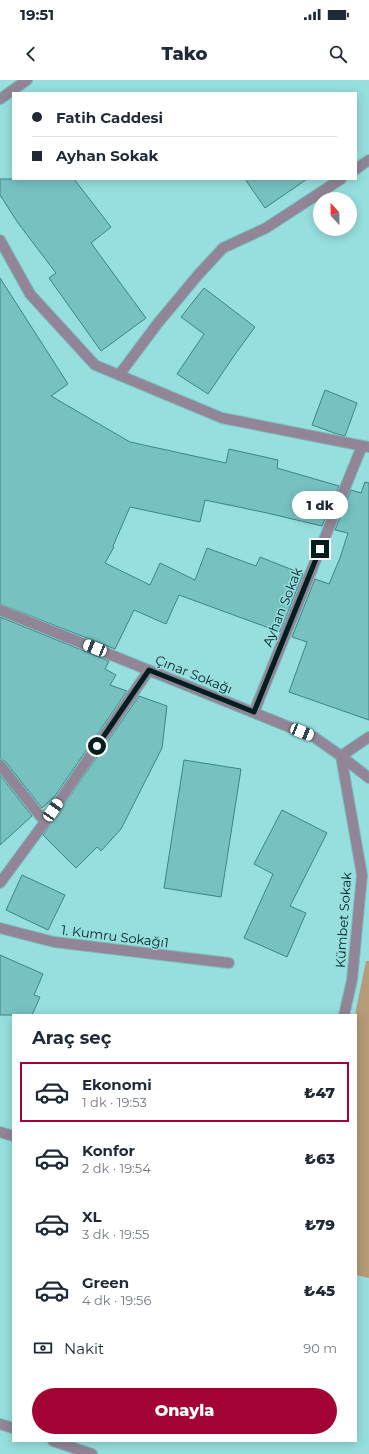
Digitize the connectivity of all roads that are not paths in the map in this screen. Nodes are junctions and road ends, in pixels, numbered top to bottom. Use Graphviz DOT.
graph roads {
  1 [pos="27,80"];
  2 [pos="0,99"];
  3 [pos="369,160"];
  4 [pos="357,168"];
  5 [pos="339,180"];
  6 [pos="0,240"];
  7 [pos="119,375"];
  8 [pos="366,446"];
  9 [pos="0,610"];
  10 [pos="149,670"];
  11 [pos="254,712"];
  12 [pos="369,737"];
  13 [pos="341,756"];
  14 [pos="0,765"];
  15 [pos="369,778"];
  16 [pos="45,822"];
  17 [pos="0,883"];
  18 [pos="0,928"];
  19 [pos="229,963"];
  20 [pos="344,1014"];
  21 [pos="0,1132"];
  22 [pos="12,1136"];
  23 [pos="0,1424"];
  24 [pos="12,1428"];
  25 [pos="56,1442"];
  26 [pos="92,1454"];
  1 -- 2 [label="street"];
  3 -- 4 [label="street"];
  5 -- 7 [label="street"];
  6 -- 7 [label="street"];
  7 -- 8 [label="street"];
  8 -- 11 [label="street, Ayhan Sokak"];
  9 -- 10 [label="street, Çınar Sokağı"];
  10 -- 11 [label="street, Çınar Sokağı"];
  10 -- 16 [label="street"];
  11 -- 13 [label="street, Çınar Sokağı"];
  12 -- 13 [label="street"];
  13 -- 15 [label="street, Çınar Sokağı"];
  13 -- 20 [label="street, Kümbet Sokak"];
  14 -- 16 [label="street"];
  16 -- 17 [label="street"];
  18 -- 19 [label="street, 1. Kumru Sokağı1"];
  21 -- 22 [label="street"];
  23 -- 24 [label="street"];
  25 -- 26 [label="street"];
}
